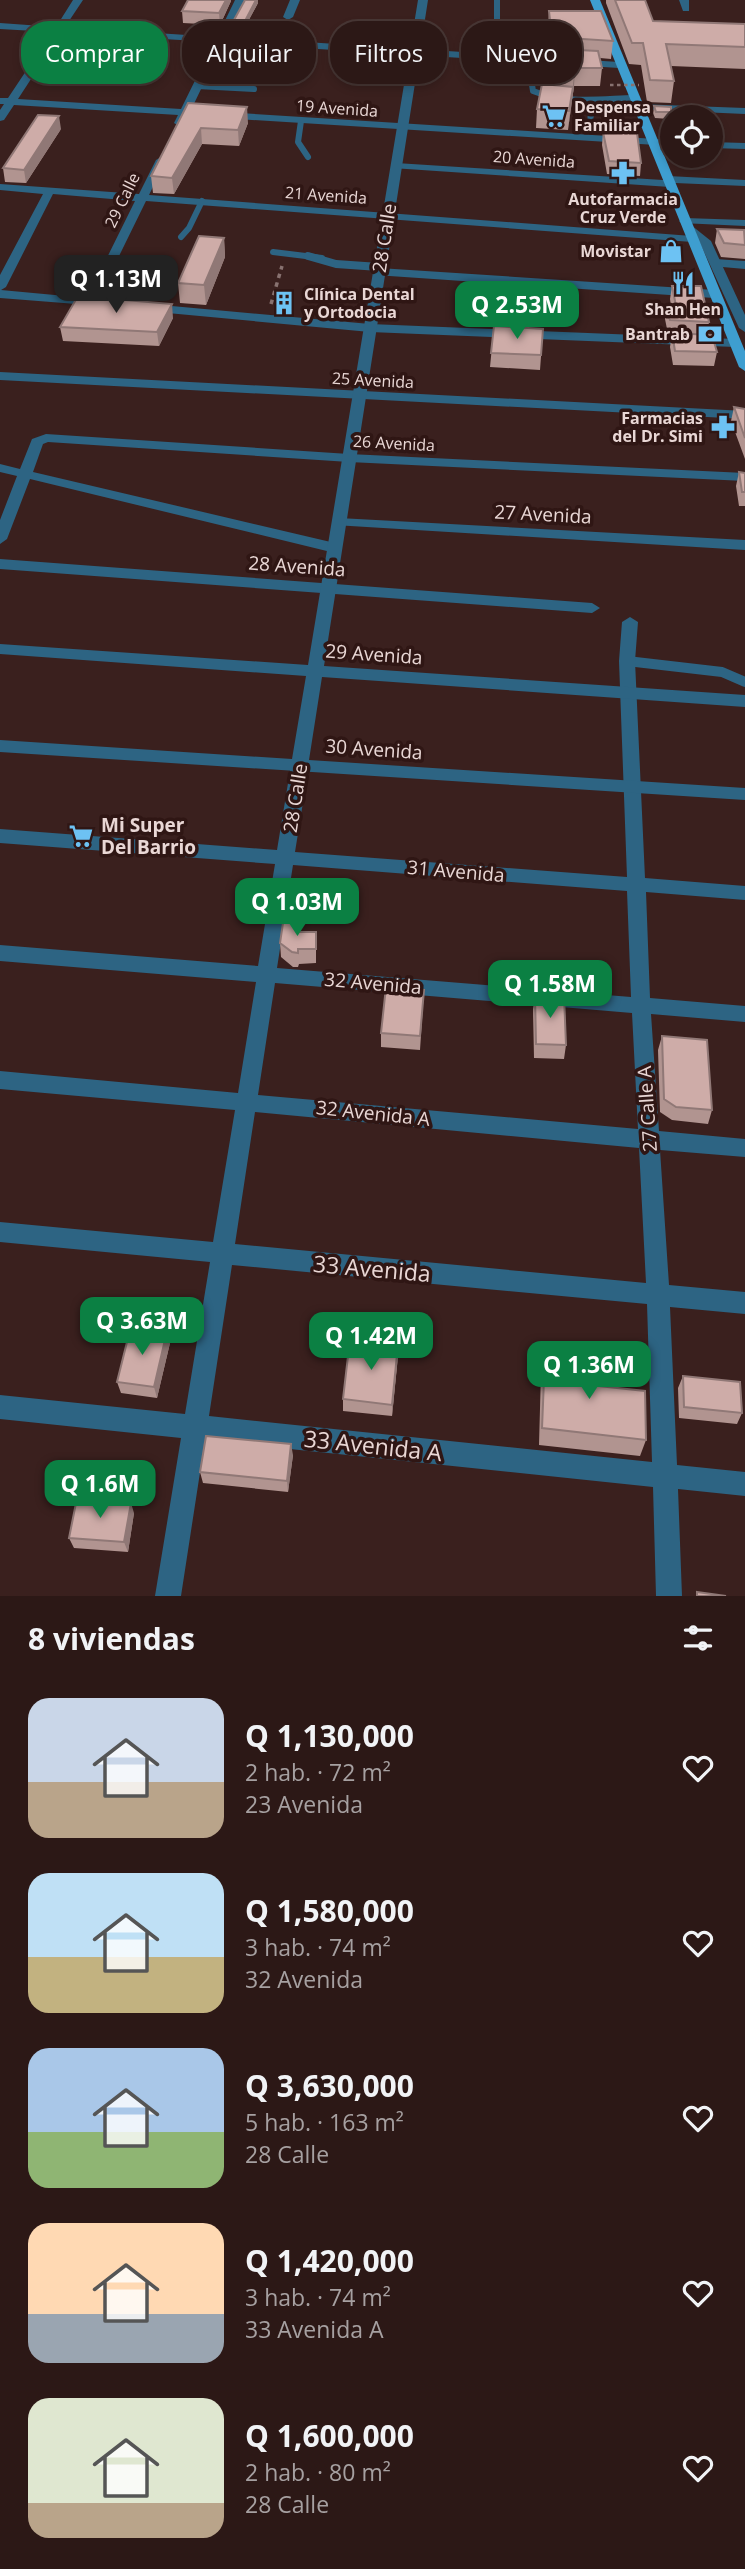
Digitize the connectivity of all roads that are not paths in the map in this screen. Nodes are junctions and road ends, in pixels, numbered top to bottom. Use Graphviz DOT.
graph roads {
  1 [pos="78,0"];
  2 [pos="240,0"];
  3 [pos="295,0"];
  4 [pos="423,0"];
  5 [pos="497,0"];
  6 [pos="595,0"];
  7 [pos="288,17"];
  8 [pos="64,21"];
  9 [pos="229,21"];
  10 [pos="420,21"];
  11 [pos="497,21"];
  12 [pos="0,26"];
  13 [pos="21,27"];
  14 [pos="582,63"];
  15 [pos="620,65"];
  16 [pos="21,80"];
  17 [pos="410,84"];
  18 [pos="531,84"];
  19 [pos="557,84"];
  20 [pos="197,86"];
  21 [pos="254,89"];
  22 [pos="5,102"];
  23 [pos="635,103"];
  24 [pos="745,111"];
  25 [pos="606,112"];
  26 [pos="184,114"];
  27 [pos="0,118"];
  28 [pos="301,121"];
  29 [pos="402,128"];
  30 [pos="172,138"];
  31 [pos="652,142"];
  32 [pos="660,142"];
  33 [pos="723,145"];
  34 [pos="745,146"];
  35 [pos="166,149"];
  36 [pos="308,157"];
  37 [pos="396,166"];
  38 [pos="669,182"];
  39 [pos="745,183"];
  40 [pos="0,187"];
  41 [pos="50,190"];
  42 [pos="143,197"];
  43 [pos="202,201"];
  44 [pos="388,215"];
  45 [pos="745,223"];
  46 [pos="688,229"];
  47 [pos="181,237"];
  48 [pos="274,252"];
  49 [pos="715,263"];
  50 [pos="745,265"];
  51 [pos="379,270"];
  52 [pos="0,287"];
  53 [pos="0,294"];
  54 [pos="715,294"];
  55 [pos="91,302"];
  56 [pos="742,314"];
  57 [pos="369,328"];
  58 [pos="745,328"];
  59 [pos="735,342"];
  60 [pos="745,367"];
  61 [pos="0,376"];
  62 [pos="359,397"];
  63 [pos="745,415"];
  64 [pos="349,458"];
  65 [pos="0,468"];
  66 [pos="27,474"];
  67 [pos="745,477"];
  68 [pos="339,522"];
  69 [pos="0,539"];
  70 [pos="745,545"];
  71 [pos="335,548"];
  72 [pos="0,564"];
  73 [pos="328,588"];
  74 [pos="592,608"];
  75 [pos="630,622"];
  76 [pos="0,649"];
  77 [pos="627,661"];
  78 [pos="315,671"];
  79 [pos="745,682"];
  80 [pos="628,694"];
  81 [pos="745,701"];
  82 [pos="0,746"];
  83 [pos="300,765"];
  84 [pos="632,787"];
  85 [pos="745,794"];
  86 [pos="0,836"];
  87 [pos="285,857"];
  88 [pos="636,886"];
  89 [pos="745,893"];
  90 [pos="0,953"];
  91 [pos="266,974"];
  92 [pos="641,1006"];
  93 [pos="745,1014"];
  94 [pos="0,1080"];
  95 [pos="246,1101"];
  96 [pos="649,1140"];
  97 [pos="745,1148"];
  98 [pos="0,1232"];
  99 [pos="222,1255"];
  100 [pos="658,1294"];
  101 [pos="745,1303"];
  102 [pos="0,1407"];
  103 [pos="195,1426"];
  104 [pos="665,1477"];
  105 [pos="745,1484"];
  106 [pos="167,1596"];
  107 [pos="669,1596"];
  1 -- 8 [label="street"];
  2 -- 9 [label="street"];
  3 -- 7 [label="street"];
  4 -- 10 [label="street, 28 Calle"];
  5 -- 11 [label="lane"];
  6 -- 15 [label="main road"];
  12 -- 13 [label="street"];
  14 -- 15 [label="street"];
  15 -- 23 [label="main road"];
  16 -- 22 [label="street"];
  17 -- 29 [label="street, 28 Calle"];
  18 -- 23 [label="lane"];
  19 -- 23 [label="lane"];
  20 -- 21 [label="lane"];
  20 -- 26 [label="street"];
  22 -- 26 [label="street, 19 Avenida"];
  22 -- 27 [label="street"];
  23 -- 24 [label="street"];
  23 -- 25 [label="lane"];
  23 -- 31 [label="main road"];
  26 -- 28 [label="street, 19 Avenida"];
  26 -- 30 [label="street"];
  28 -- 29 [label="street, 19 Avenida"];
  28 -- 36 [label="lane"];
  29 -- 31 [label="street, 19 Avenida"];
  29 -- 37 [label="street, 28 Calle"];
  31 -- 32 [label="street, 19 Avenida"];
  31 -- 38 [label="main road"];
  33 -- 34 [label="street"];
  35 -- 42 [label="street, 29 Calle"];
  37 -- 38 [label="street, 20 Avenida"];
  37 -- 44 [label="street, 28 Calle"];
  38 -- 39 [label="street, 20 Avenida"];
  38 -- 46 [label="main road"];
  40 -- 41 [label="street, 21 Avenida"];
  41 -- 42 [label="street, 21 Avenida"];
  41 -- 52 [label="street"];
  42 -- 43 [label="street, 21 Avenida"];
  42 -- 55 [label="street, 29 Calle"];
  43 -- 44 [label="street, 21 Avenida"];
  43 -- 47 [label="lane"];
  44 -- 46 [label="street, 21 Avenida"];
  44 -- 51 [label="street, 28 Calle"];
  45 -- 46 [label="street, 21 Avenida"];
  46 -- 49 [label="street"];
  46 -- 54 [label="main road"];
  48 -- 51 [label="lane"];
  49 -- 50 [label="street"];
  49 -- 56 [label="street"];
  51 -- 54 [label="street"];
  51 -- 57 [label="street, 28 Calle"];
  53 -- 55 [label="street"];
  54 -- 59 [label="main road"];
  55 -- 57 [label="street"];
  56 -- 58 [label="street"];
  57 -- 59 [label="street"];
  57 -- 62 [label="street, 28 Calle"];
  59 -- 60 [label="main road"];
  61 -- 62 [label="street, 25 Avenida"];
  62 -- 63 [label="street, 25 Avenida"];
  62 -- 64 [label="street, 28 Calle"];
  64 -- 66 [label="street, 26 Avenida"];
  64 -- 67 [label="street, 26 Avenida"];
  64 -- 68 [label="street, 28 Calle"];
  65 -- 66 [label="street"];
  66 -- 69 [label="street"];
  66 -- 71 [label="street"];
  68 -- 70 [label="street, 27 Avenida"];
  68 -- 71 [label="street, 28 Calle"];
  71 -- 73 [label="street, 28 Calle"];
  72 -- 73 [label="street, 28 Avenida"];
  73 -- 74 [label="street, 28 Avenida"];
  73 -- 78 [label="street, 28 Calle"];
  75 -- 77 [label="street, 27 Calle A"];
  76 -- 78 [label="street, 29 Avenida"];
  77 -- 79 [label="lane"];
  77 -- 80 [label="street, 27 Calle A"];
  78 -- 80 [label="street, 29 Avenida"];
  78 -- 83 [label="street, 28 Calle"];
  80 -- 81 [label="street, 29 Avenida"];
  80 -- 84 [label="street, 27 Calle A"];
  82 -- 83 [label="street, 30 Avenida"];
  83 -- 84 [label="street, 30 Avenida"];
  83 -- 87 [label="street, 28 Calle"];
  84 -- 85 [label="street, 30 Avenida"];
  84 -- 88 [label="street, 27 Calle A"];
  86 -- 87 [label="street, 31 Avenida"];
  87 -- 88 [label="street, 31 Avenida"];
  87 -- 91 [label="street, 28 Calle"];
  88 -- 89 [label="street, 31 Avenida"];
  88 -- 92 [label="street, 27 Calle A"];
  90 -- 91 [label="street, 32 Avenida"];
  91 -- 92 [label="street, 32 Avenida"];
  91 -- 95 [label="street, 28 Calle"];
  92 -- 93 [label="street, 32 Avenida"];
  92 -- 96 [label="street, 27 Calle A"];
  94 -- 95 [label="street, 32 Avenida A"];
  95 -- 96 [label="street, 32 Avenida A"];
  95 -- 99 [label="street, 28 Calle"];
  96 -- 97 [label="street, 32 Avenida A"];
  96 -- 100 [label="street, 27 Calle A"];
  98 -- 99 [label="street, 33 Avenida"];
  99 -- 100 [label="street, 33 Avenida"];
  99 -- 103 [label="street, 28 Calle"];
  100 -- 101 [label="street, 33 Avenida"];
  100 -- 104 [label="street, 27 Calle A"];
  102 -- 103 [label="street, 33 Avenida A"];
  103 -- 104 [label="street, 33 Avenida A"];
  103 -- 106 [label="street, 28 Calle"];
  104 -- 105 [label="street, 33 Avenida A"];
  104 -- 107 [label="street, 27 Calle A"];
}
